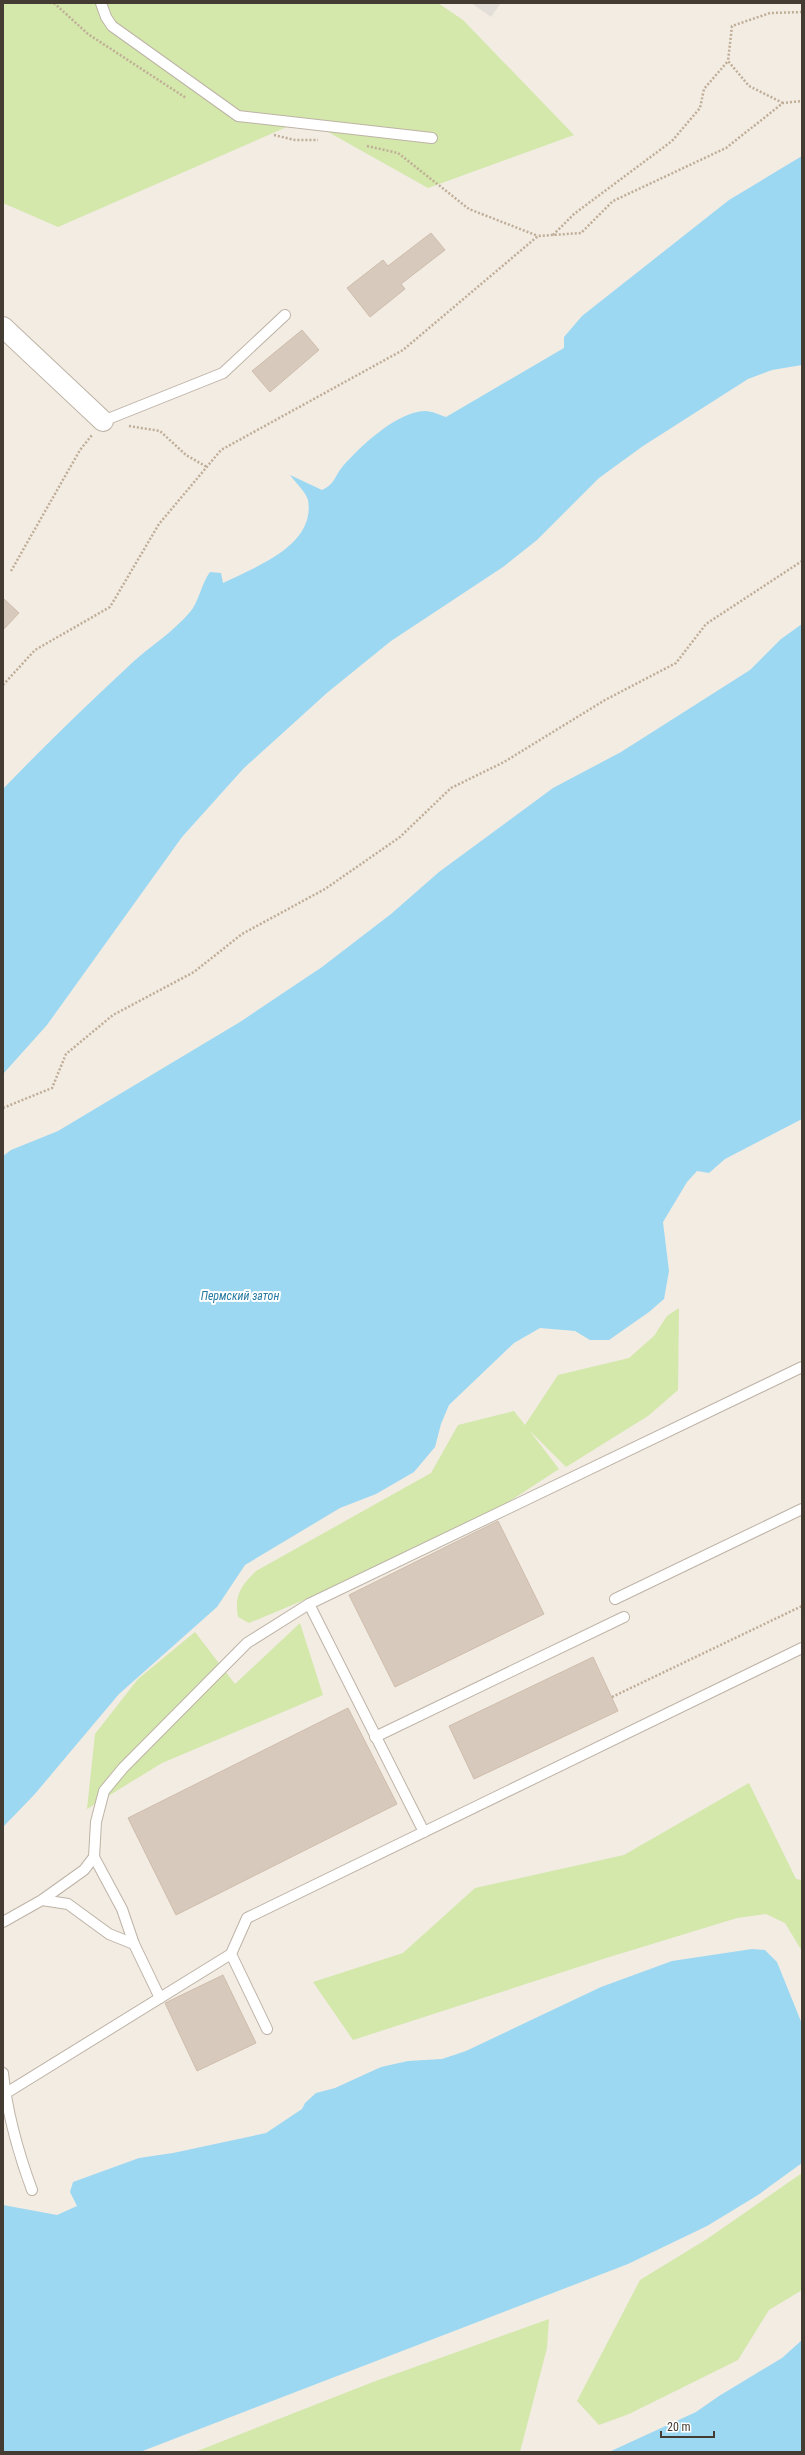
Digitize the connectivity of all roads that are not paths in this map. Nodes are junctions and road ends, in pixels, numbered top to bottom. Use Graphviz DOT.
graph roads {
  1 [pos="101,3"];
  2 [pos="432,138"];
  3 [pos="285,315"];
  4 [pos="3,327"];
  5 [pos="103,421"];
  6 [pos="802,1367"];
  7 [pos="802,1509"];
  8 [pos="615,1599"];
  9 [pos="308,1604"];
  10 [pos="624,1617"];
  11 [pos="802,1648"];
  12 [pos="375,1736"];
  13 [pos="424,1832"];
  14 [pos="94,1857"];
  15 [pos="42,1900"];
  16 [pos="3,1922"];
  17 [pos="134,1944"];
  18 [pos="231,1954"];
  19 [pos="160,1998"];
  20 [pos="267,2030"];
  21 [pos="3,2073"];
  22 [pos="4,2095"];
  23 [pos="32,2190"];
  1 -- 2 [label="lane"];
  3 -- 5 [label="lane"];
  4 -- 5 [label="street"];
  6 -- 9 [label="lane"];
  7 -- 8 [label="lane"];
  9 -- 12 [label="lane"];
  9 -- 14 [label="lane"];
  10 -- 12 [label="lane"];
  11 -- 13 [label="lane"];
  12 -- 13 [label="lane"];
  13 -- 18 [label="lane"];
  14 -- 15 [label="lane"];
  14 -- 17 [label="lane"];
  15 -- 16 [label="lane"];
  15 -- 17 [label="lane"];
  17 -- 19 [label="lane"];
  18 -- 19 [label="lane"];
  18 -- 20 [label="lane"];
  19 -- 22 [label="lane"];
  21 -- 22 [label="lane"];
  22 -- 23 [label="lane"];
}
